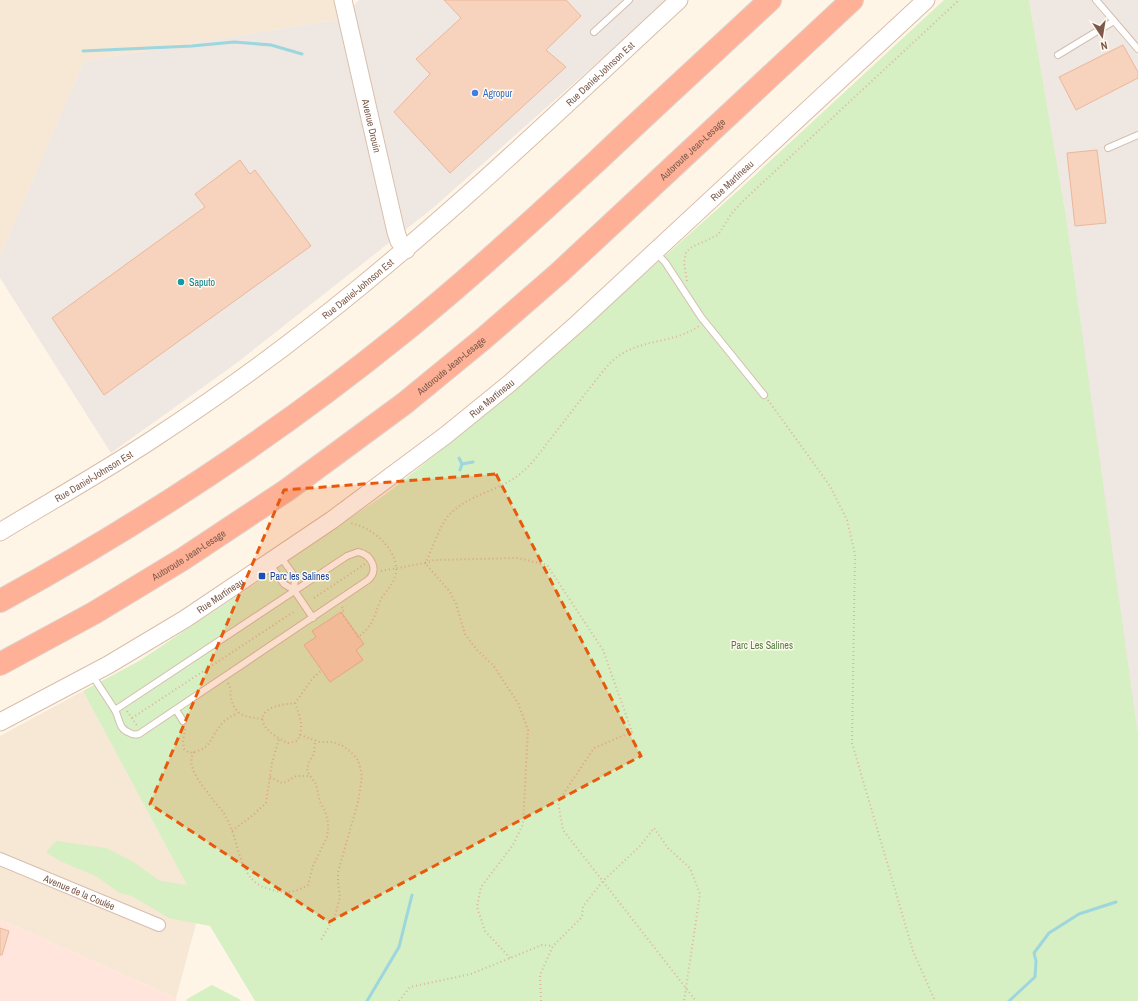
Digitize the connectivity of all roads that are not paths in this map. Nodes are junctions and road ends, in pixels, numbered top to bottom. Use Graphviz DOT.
graph roads {
  1 [pos="343,0"];
  2 [pos="628,0"];
  3 [pos="770,0"];
  4 [pos="852,0"];
  5 [pos="926,0"];
  6 [pos="1096,0"];
  7 [pos="673,4"];
  8 [pos="1114,20"];
  9 [pos="594,32"];
  10 [pos="1138,49"];
  11 [pos="1058,55"];
  12 [pos="1138,135"];
  13 [pos="1108,148"];
  14 [pos="406,250"];
  15 [pos="656,252"];
  16 [pos="764,395"];
  17 [pos="0,532"];
  18 [pos="275,559"];
  19 [pos="294,590"];
  20 [pos="0,601"];
  21 [pos="313,618"];
  22 [pos="0,664"];
  23 [pos="92,674"];
  24 [pos="115,710"];
  25 [pos="176,710"];
  26 [pos="183,721"];
  27 [pos="0,722"];
  28 [pos="0,859"];
  29 [pos="159,925"];
  1 -- 14 [label="street, Avenue Drouin"];
  2 -- 9 [label="lane"];
  3 -- 20 [label="highway"];
  4 -- 22 [label="highway, Autoroute Jean-Lesage"];
  5 -- 15 [label="street, Rue Martineau"];
  6 -- 8 [label="lane"];
  7 -- 14 [label="street, Rue Daniel-Johnson Est"];
  8 -- 10 [label="lane"];
  8 -- 11 [label="lane"];
  12 -- 13 [label="lane"];
  14 -- 17 [label="street, Rue Daniel-Johnson Est"];
  15 -- 16 [label="lane"];
  15 -- 18 [label="street, Rue Martineau"];
  18 -- 19 [label="lane"];
  18 -- 19 [label="lane"];
  18 -- 23 [label="street, Rue Martineau"];
  19 -- 21 [label="lane"];
  19 -- 21 [label="lane"];
  19 -- 24 [label="lane"];
  21 -- 25 [label="lane"];
  23 -- 24 [label="lane"];
  23 -- 27 [label="street, Rue Martineau"];
  24 -- 25 [label="lane"];
  25 -- 26 [label="lane"];
  28 -- 29 [label="street, Avenue de la Coulée"];
}
